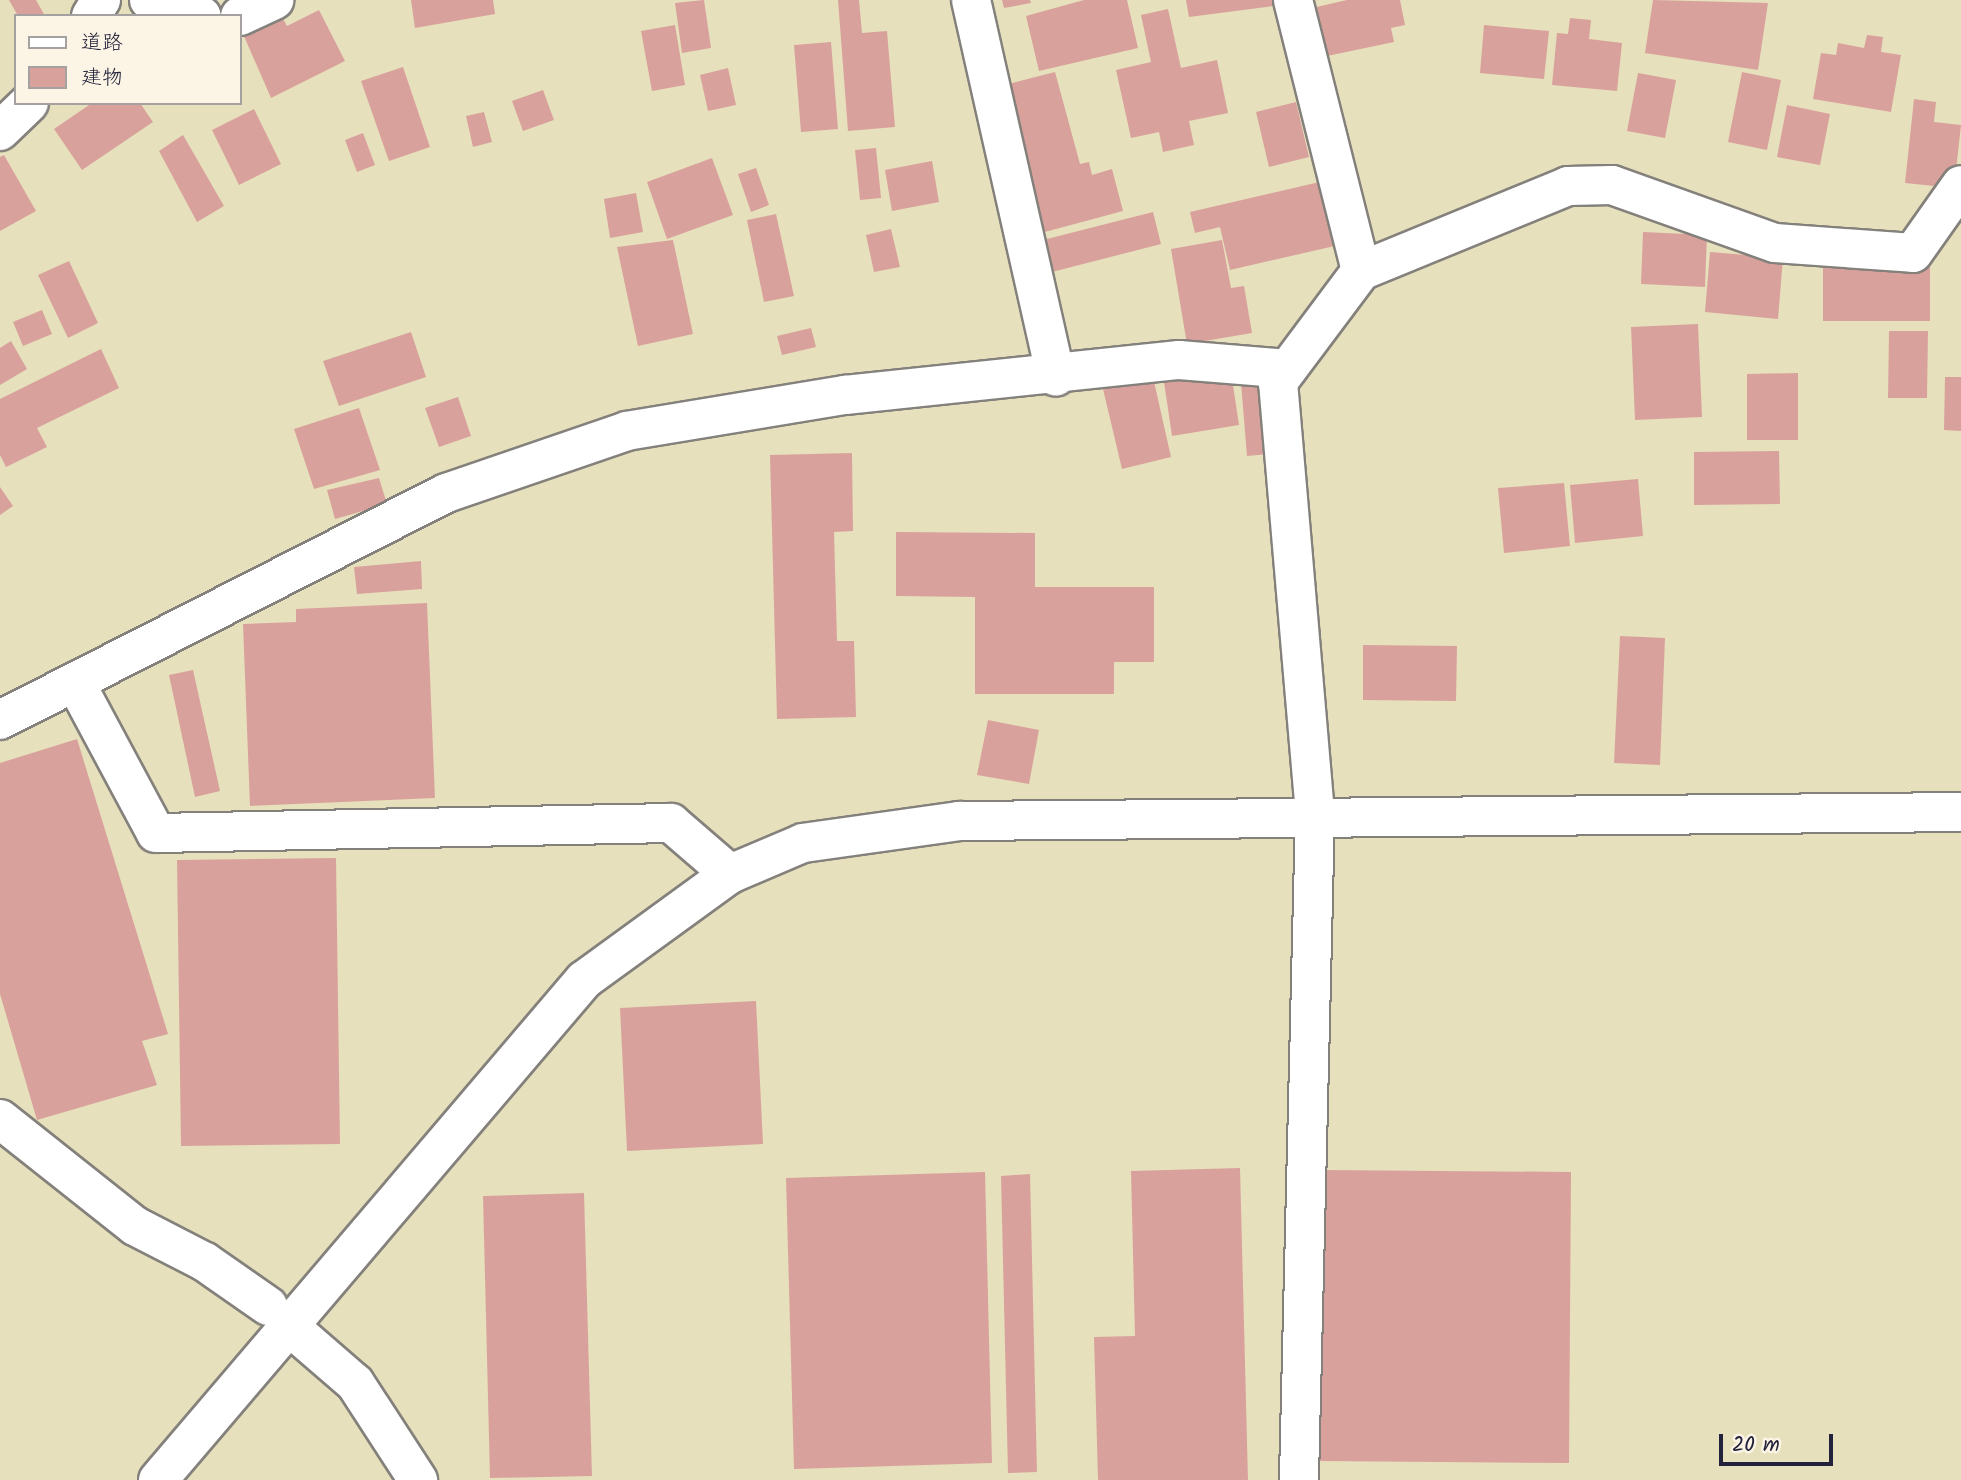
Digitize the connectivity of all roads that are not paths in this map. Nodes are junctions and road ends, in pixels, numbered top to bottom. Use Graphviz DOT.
graph roads {
  1 [pos="149,0"];
  2 [pos="275,0"];
  3 [pos="971,0"];
  4 [pos="1293,0"];
  5 [pos="195,14"];
  6 [pos="242,15"];
  7 [pos="27,105"];
  8 [pos="0,131"];
  9 [pos="1961,185"];
  10 [pos="1362,271"];
  11 [pos="1288,369"];
  12 [pos="1056,377"];
  13 [pos="75,682"];
  14 [pos="0,720"];
  15 [pos="1961,812"];
  16 [pos="1315,814"];
  17 [pos="730,874"];
  18 [pos="0,1119"];
  19 [pos="268,1306"];
  20 [pos="304,1339"];
  21 [pos="158,1480"];
  22 [pos="418,1480"];
  23 [pos="1298,1480"];
  1 -- 5 [label="street"];
  2 -- 6 [label="street"];
  3 -- 12 [label="street"];
  4 -- 10 [label="street"];
  7 -- 8 [label="street"];
  9 -- 10 [label="street"];
  10 -- 11 [label="street"];
  11 -- 12 [label="street"];
  11 -- 16 [label="street"];
  12 -- 13 [label="street"];
  13 -- 14 [label="street"];
  13 -- 17 [label="street"];
  15 -- 16 [label="street"];
  16 -- 17 [label="street"];
  16 -- 23 [label="street"];
  17 -- 21 [label="street"];
  18 -- 19 [label="street"];
  20 -- 22 [label="street"];
}
